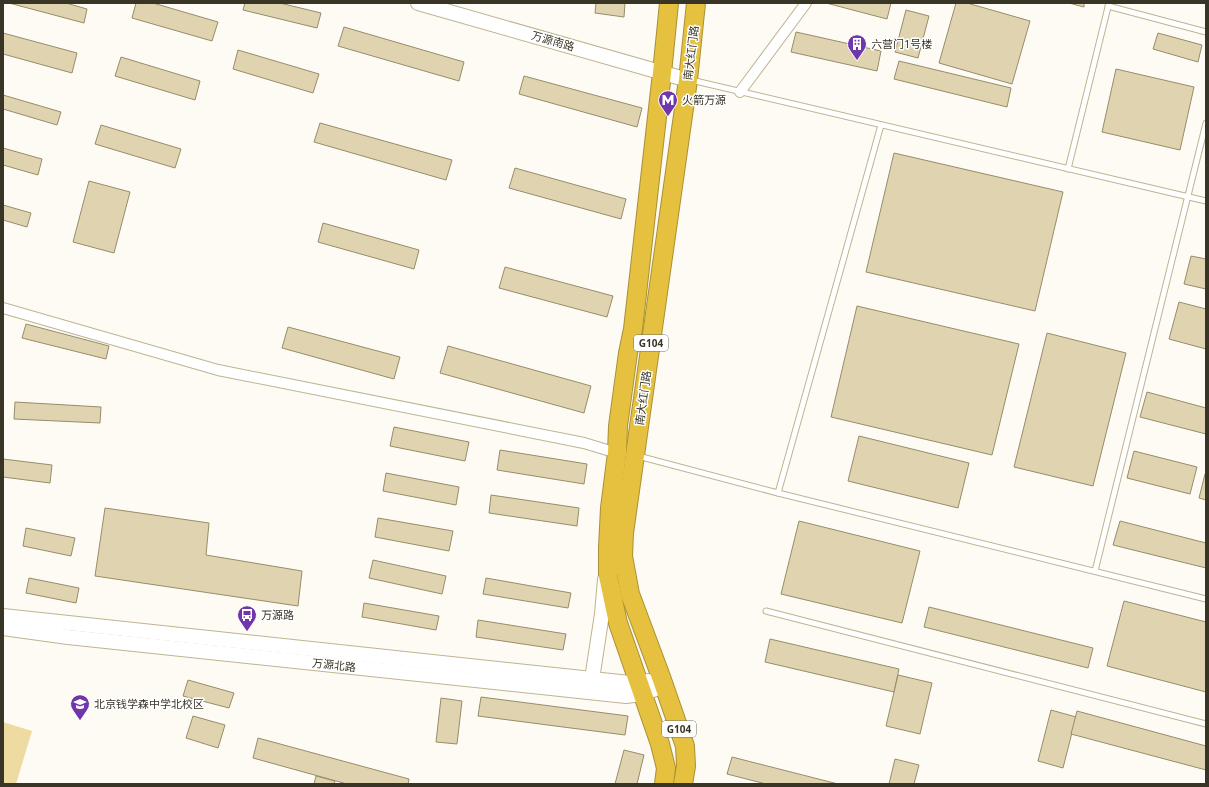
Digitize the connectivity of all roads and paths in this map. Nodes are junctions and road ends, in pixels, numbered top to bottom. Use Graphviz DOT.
graph roads {
  1 [pos="418,3"];
  2 [pos="669,3"];
  3 [pos="696,3"];
  4 [pos="806,3"];
  5 [pos="1109,5"];
  6 [pos="1206,32"];
  7 [pos="662,73"];
  8 [pos="688,80"];
  9 [pos="740,92"];
  10 [pos="1206,123"];
  11 [pos="881,125"];
  12 [pos="1068,169"];
  13 [pos="1187,197"];
  14 [pos="1206,202"];
  15 [pos="3,308"];
  16 [pos="626,454"];
  17 [pos="778,493"];
  18 [pos="608,548"];
  19 [pos="1095,571"];
  20 [pos="1206,599"];
  21 [pos="766,611"];
  22 [pos="3,616"];
  23 [pos="3,628"];
  24 [pos="592,679"];
  25 [pos="663,681"];
  26 [pos="640,689"];
  27 [pos="1206,724"];
  28 [pos="664,784"];
  29 [pos="684,784"];
  1 -- 7 [label="main road, 万源南路"];
  2 -- 7 [label="highway, G104"];
  3 -- 8 [label="highway, 南大红门路 / G104"];
  4 -- 9 [label="street"];
  5 -- 6 [label="lane"];
  5 -- 12 [label="lane"];
  7 -- 8 [label="main road, 万源南路"];
  7 -- 16 [label="highway, 南大红门路 / G104"];
  8 -- 9 [label="lane"];
  8 -- 16 [label="highway, 南大红门路 / G104"];
  9 -- 11 [label="lane"];
  10 -- 13 [label="lane"];
  11 -- 12 [label="lane"];
  11 -- 17 [label="lane"];
  12 -- 13 [label="lane"];
  13 -- 14 [label="lane"];
  13 -- 19 [label="lane"];
  15 -- 16 [label="street"];
  16 -- 17 [label="lane"];
  16 -- 18 [label="highway, 南大红门路 / G104"];
  16 -- 25 [label="highway, 南大红门路 / G104"];
  17 -- 19 [label="lane"];
  18 -- 24 [label="main road"];
  18 -- 26 [label="highway, 南大红门路 / G104"];
  19 -- 20 [label="lane"];
  21 -- 27 [label="lane"];
  22 -- 24 [label="main road, 万源北路"];
  23 -- 26 [label="main road, 万源北路"];
  24 -- 26 [label="main road, 万源北路"];
  25 -- 26 [label="main road"];
  25 -- 29 [label="highway, 南大红门路 / G104"];
  26 -- 28 [label="highway, 南大红门路 / G104"];
}
